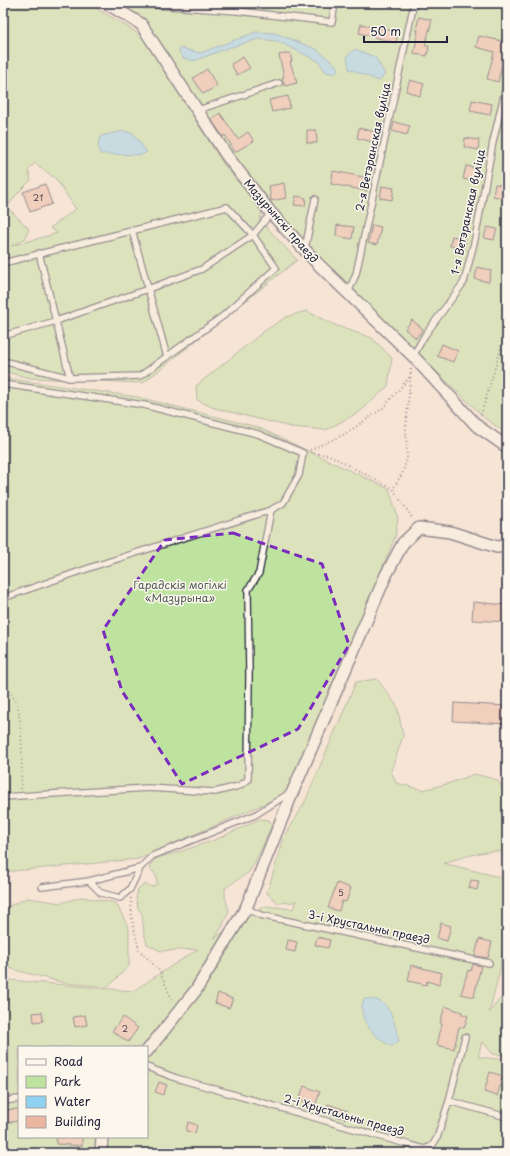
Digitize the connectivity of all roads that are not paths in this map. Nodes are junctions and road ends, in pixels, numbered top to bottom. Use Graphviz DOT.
graph roads {
  1 [pos="106,3"];
  2 [pos="239,3"];
  3 [pos="335,3"];
  4 [pos="414,3"];
  5 [pos="126,6"];
  6 [pos="238,11"];
  7 [pos="507,82"];
  8 [pos="279,83"];
  9 [pos="198,110"];
  10 [pos="315,199"];
  11 [pos="271,213"];
  12 [pos="132,230"];
  13 [pos="253,235"];
  14 [pos="305,250"];
  15 [pos="39,253"];
  16 [pos="3,263"];
  17 [pos="148,289"];
  18 [pos="348,294"];
  19 [pos="56,321"];
  20 [pos="3,336"];
  21 [pos="414,356"];
  22 [pos="167,357"];
  23 [pos="3,361"];
  24 [pos="70,378"];
  25 [pos="3,384"];
  26 [pos="507,447"];
  27 [pos="271,510"];
  28 [pos="507,546"];
  29 [pos="3,598"];
  30 [pos="293,791"];
  31 [pos="3,797"];
  32 [pos="140,868"];
  33 [pos="89,881"];
  34 [pos="42,887"];
  35 [pos="246,908"];
  36 [pos="489,962"];
  37 [pos="464,1037"];
  38 [pos="148,1050"];
  39 [pos="148,1067"];
  40 [pos="18,1100"];
  41 [pos="3,1101"];
  42 [pos="449,1101"];
  43 [pos="507,1117"];
  44 [pos="102,1138"];
  45 [pos="101,1153"];
  1 -- 5 [label="street, Мазурынскі праезд"];
  2 -- 6 [label="lane"];
  3 -- 6 [label="lane"];
  4 -- 18 [label="lane, 2-я Ветэранская вуліца"];
  5 -- 6 [label="lane"];
  5 -- 9 [label="street, Мазурынскі праезд"];
  7 -- 21 [label="lane, 1-я Ветэранская вуліца"];
  8 -- 9 [label="lane"];
  9 -- 11 [label="street, Мазурынскі праезд"];
  10 -- 14 [label="lane"];
  11 -- 13 [label="lane"];
  11 -- 14 [label="street, Мазурынскі праезд"];
  12 -- 13 [label="lane"];
  12 -- 15 [label="lane"];
  12 -- 17 [label="lane"];
  13 -- 17 [label="lane"];
  13 -- 22 [label="lane"];
  14 -- 18 [label="street, Мазурынскі праезд"];
  15 -- 16 [label="lane"];
  15 -- 19 [label="lane"];
  17 -- 19 [label="lane"];
  17 -- 22 [label="lane"];
  18 -- 21 [label="street, Мазурынскі праезд"];
  19 -- 20 [label="lane"];
  19 -- 24 [label="lane"];
  21 -- 26 [label="street, Мазурынскі праезд"];
  22 -- 24 [label="lane"];
  23 -- 24 [label="lane"];
  25 -- 27 [label="lane"];
  27 -- 29 [label="lane"];
  27 -- 31 [label="lane"];
  28 -- 30 [label="street"];
  30 -- 32 [label="lane"];
  30 -- 35 [label="street"];
  32 -- 33 [label="lane"];
  32 -- 33 [label="lane"];
  33 -- 34 [label="lane"];
  35 -- 36 [label="lane, 3-і Хрустальны праезд"];
  35 -- 38 [label="street"];
  37 -- 42 [label="lane"];
  39 -- 42 [label="lane, 2-і Хрустальны праезд"];
  40 -- 41 [label="lane"];
  42 -- 43 [label="lane"];
  44 -- 45 [label="street"];
}
